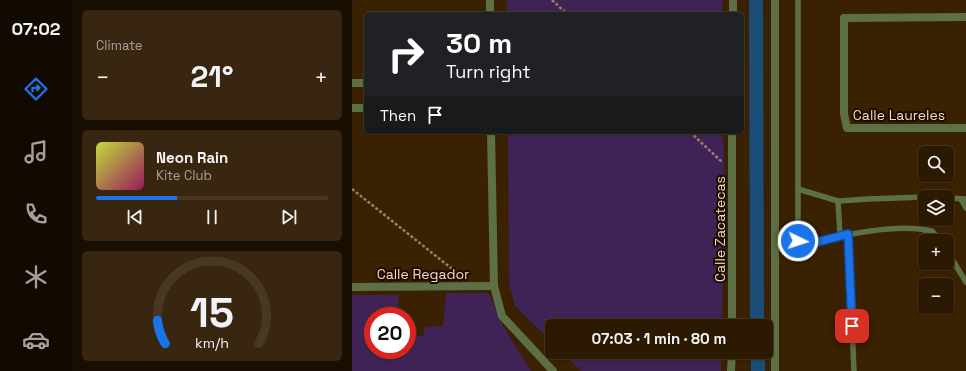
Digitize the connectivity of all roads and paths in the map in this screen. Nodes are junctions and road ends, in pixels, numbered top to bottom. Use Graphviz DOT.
graph roads {
  1 [pos="490,0"];
  2 [pos="552,0"];
  3 [pos="733,0"];
  4 [pos="775,0"];
  5 [pos="798,0"];
  6 [pos="490,12"];
  7 [pos="565,12"];
  8 [pos="733,12"];
  9 [pos="966,17"];
  10 [pos="352,83"];
  11 [pos="364,83"];
  12 [pos="352,108"];
  13 [pos="364,108"];
  14 [pos="966,128"];
  15 [pos="491,134"];
  16 [pos="692,134"];
  17 [pos="732,134"];
  18 [pos="733,172"];
  19 [pos="352,189"];
  20 [pos="798,189"];
  21 [pos="918,197"];
  22 [pos="963,199"];
  23 [pos="838,201"];
  24 [pos="966,208"];
  25 [pos="925,226"];
  26 [pos="924,230"];
  27 [pos="848,234"];
  28 [pos="935,234"];
  29 [pos="840,235"];
  30 [pos="954,262"];
  31 [pos="462,277"];
  32 [pos="966,282"];
  33 [pos="494,286"];
  34 [pos="352,287"];
  35 [pos="732,319"];
  36 [pos="732,359"];
  37 [pos="553,371"];
  38 [pos="731,371"];
  39 [pos="775,371"];
  40 [pos="854,371"];
  1 -- 6 [label="street"];
  2 -- 7 [label="path"];
  3 -- 8 [label="street"];
  4 -- 39 [label="street"];
  5 -- 20 [label="lane"];
  9 -- 14 [label="street, Calle Laureles"];
  10 -- 11 [label="street"];
  12 -- 13 [label="street"];
  15 -- 33 [label="street"];
  16 -- 18 [label="path"];
  17 -- 18 [label="street, Calle Zacatecas"];
  18 -- 35 [label="street, Calle Zacatecas"];
  19 -- 31 [label="path"];
  20 -- 23 [label="lane"];
  20 -- 29 [label="lane"];
  21 -- 23 [label="lane"];
  22 -- 24 [label="lane"];
  23 -- 29 [label="lane"];
  25 -- 26 [label="lane"];
  26 -- 27 [label="lane"];
  26 -- 28 [label="lane"];
  27 -- 29 [label="lane"];
  27 -- 40 [label="lane"];
  30 -- 32 [label="lane"];
  33 -- 34 [label="street, Calle Regador"];
  33 -- 37 [label="street"];
  36 -- 38 [label="street"];
}
